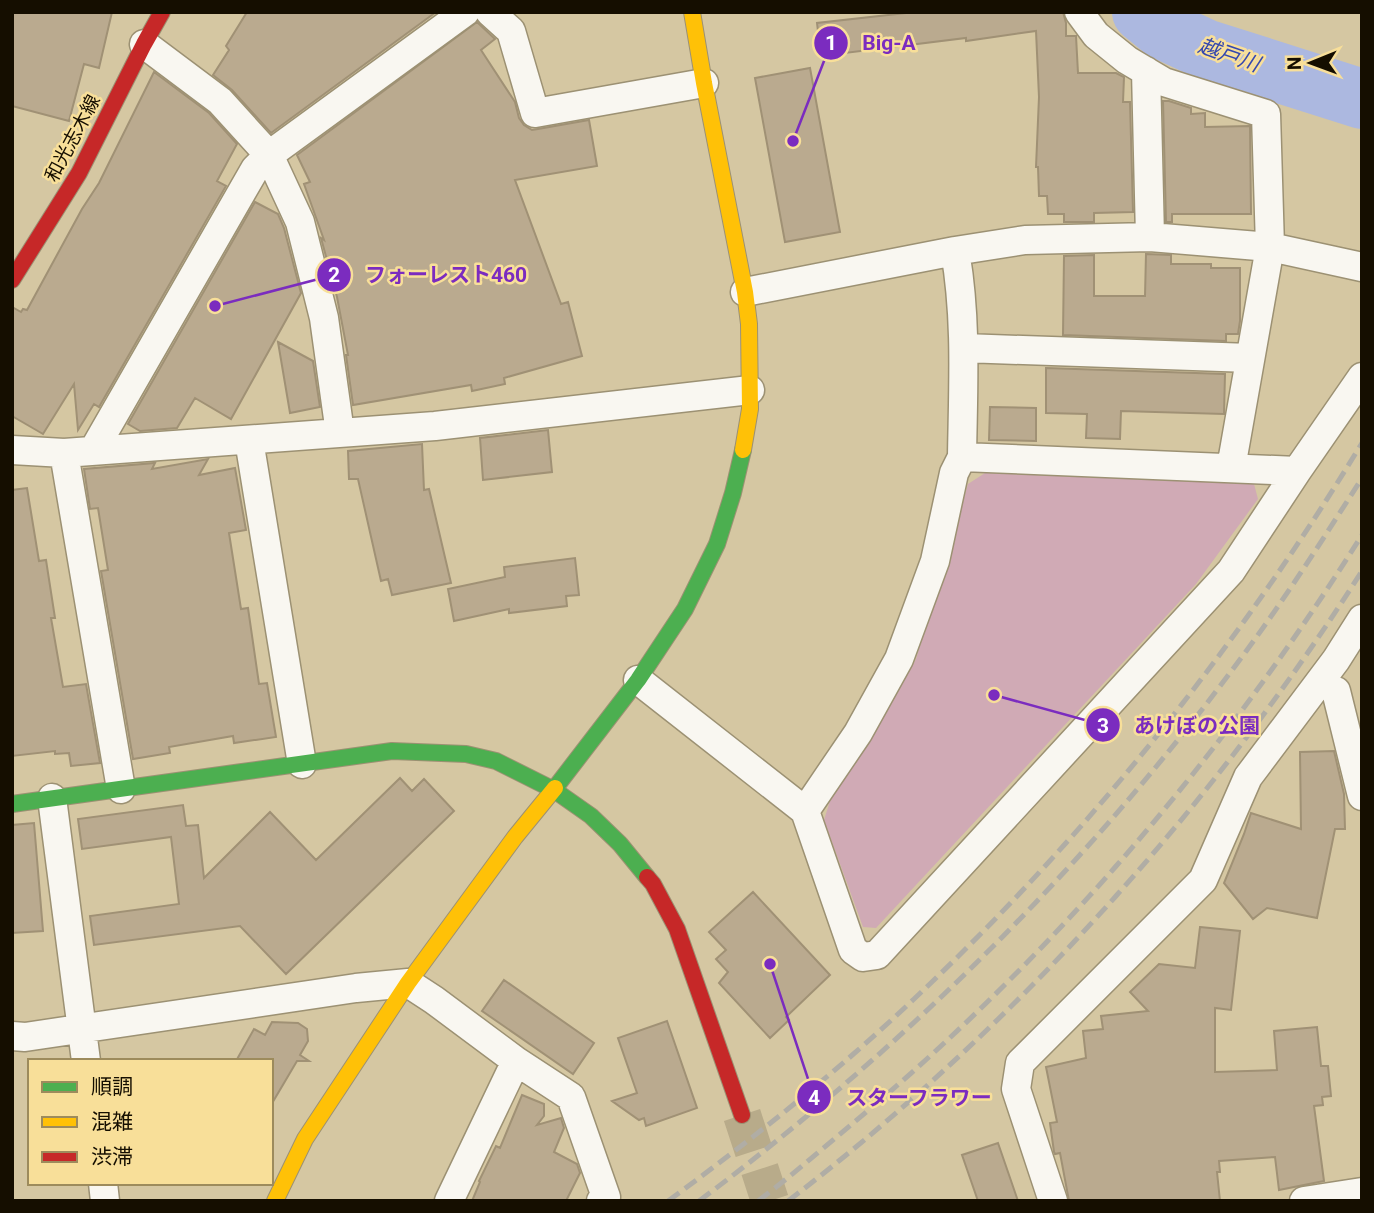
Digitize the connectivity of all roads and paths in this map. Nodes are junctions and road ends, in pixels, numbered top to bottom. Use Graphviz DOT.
graph roads {
  1 [pos="162,12"];
  2 [pos="465,12"];
  3 [pos="490,12"];
  4 [pos="703,12"];
  5 [pos="1079,12"];
  6 [pos="692,13"];
  7 [pos="144,44"];
  8 [pos="1146,71"];
  9 [pos="704,82"];
  10 [pos="269,155"];
  11 [pos="1150,237"];
  12 [pos="1270,247"];
  13 [pos="955,251"];
  14 [pos="1362,267"];
  15 [pos="12,280"];
  16 [pos="745,292"];
  17 [pos="964,348"];
  18 [pos="1250,358"];
  19 [pos="1362,377"];
  20 [pos="750,390"];
  21 [pos="340,433"];
  22 [pos="249,440"];
  23 [pos="12,450"];
  24 [pos="93,451"];
  25 [pos="64,453"];
  26 [pos="962,457"];
  27 [pos="1231,468"];
  28 [pos="1297,471"];
  29 [pos="1362,619"];
  30 [pos="638,680"];
  31 [pos="1339,687"];
  32 [pos="302,764"];
  33 [pos="121,789"];
  34 [pos="554,790"];
  35 [pos="1362,796"];
  36 [pos="52,798"];
  37 [pos="12,804"];
  38 [pos="805,811"];
  39 [pos="408,983"];
  40 [pos="81,1029"];
  41 [pos="12,1035"];
  42 [pos="86,1059"];
  43 [pos="516,1061"];
  44 [pos="742,1115"];
  45 [pos="1362,1192"];
  46 [pos="275,1201"];
  47 [pos="449,1201"];
  48 [pos="601,1201"];
  49 [pos="1053,1201"];
  50 [pos="1304,1201"];
  1 -- 7 [label="street, 和光志木線"];
  2 -- 10 [label="street"];
  3 -- 9 [label="street"];
  4 -- 6 [label="street"];
  5 -- 8 [label="street"];
  6 -- 9 [label="street"];
  7 -- 10 [label="street"];
  7 -- 15 [label="street, 和光志木線"];
  8 -- 11 [label="street"];
  8 -- 12 [label="street"];
  9 -- 16 [label="street"];
  10 -- 21 [label="street"];
  10 -- 24 [label="street"];
  11 -- 12 [label="street"];
  11 -- 13 [label="street"];
  12 -- 14 [label="street"];
  12 -- 18 [label="street"];
  13 -- 16 [label="street"];
  13 -- 17 [label="street"];
  16 -- 20 [label="street"];
  17 -- 18 [label="street"];
  17 -- 26 [label="street"];
  18 -- 27 [label="street"];
  19 -- 28 [label="street"];
  20 -- 21 [label="street"];
  20 -- 30 [label="street"];
  21 -- 22 [label="street"];
  22 -- 24 [label="street"];
  22 -- 32 [label="street"];
  23 -- 25 [label="street"];
  24 -- 25 [label="street"];
  25 -- 33 [label="street"];
  26 -- 27 [label="street"];
  26 -- 38 [label="street"];
  27 -- 28 [label="street"];
  28 -- 38 [label="street"];
  29 -- 31 [label="street"];
  30 -- 34 [label="street"];
  30 -- 38 [label="street"];
  31 -- 35 [label="street"];
  31 -- 49 [label="street"];
  32 -- 33 [label="street"];
  32 -- 34 [label="street"];
  33 -- 36 [label="street"];
  34 -- 39 [label="street"];
  34 -- 44 [label="street"];
  36 -- 37 [label="street"];
  36 -- 40 [label="street"];
  39 -- 40 [label="street"];
  39 -- 43 [label="street"];
  39 -- 46 [label="street"];
  40 -- 41 [label="street"];
  40 -- 42 [label="street"];
  43 -- 47 [label="street"];
  43 -- 48 [label="street"];
  45 -- 50 [label="street"];
}
